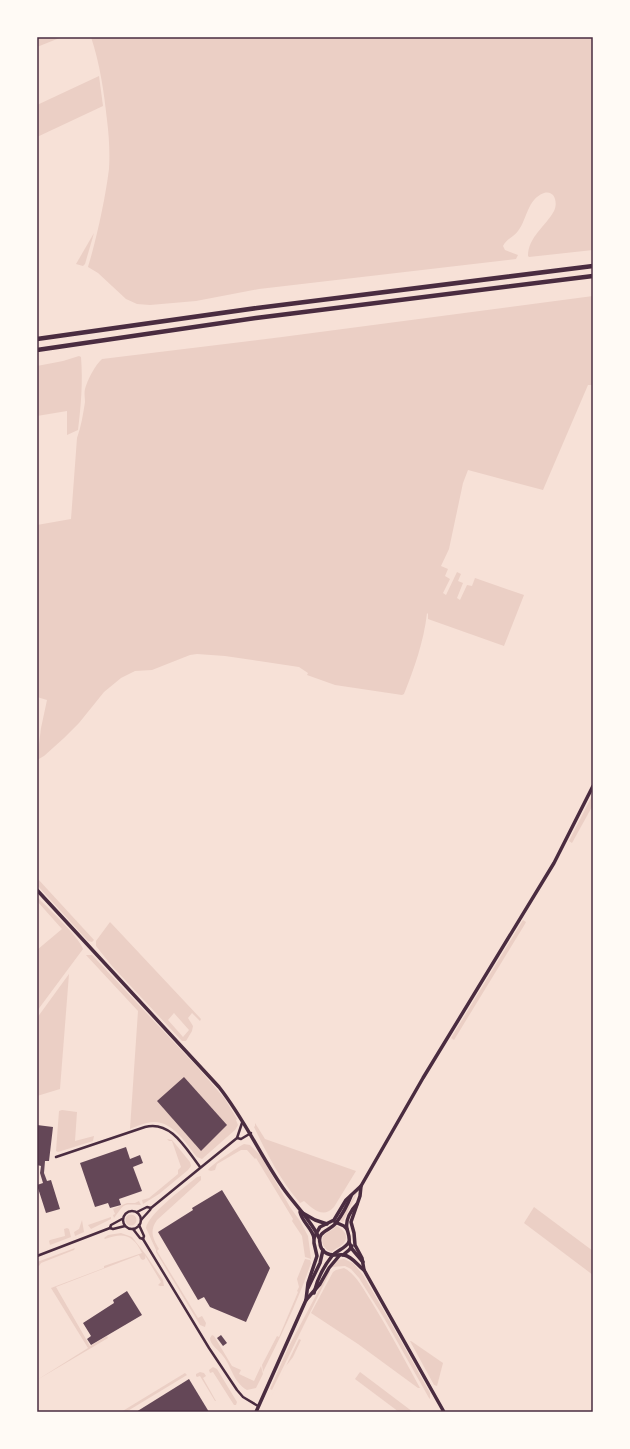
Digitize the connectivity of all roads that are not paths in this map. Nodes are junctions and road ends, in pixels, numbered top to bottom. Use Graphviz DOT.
graph roads {
  1 [pos="593,266"];
  2 [pos="593,276"];
  3 [pos="37,339"];
  4 [pos="37,350"];
  5 [pos="593,786"];
  6 [pos="37,890"];
  7 [pos="243,1120"];
  8 [pos="251,1132"];
  9 [pos="237,1138"];
  10 [pos="56,1157"];
  11 [pos="200,1167"];
  12 [pos="361,1186"];
  13 [pos="352,1195"];
  14 [pos="357,1203"];
  15 [pos="151,1208"];
  16 [pos="300,1211"];
  17 [pos="137,1212"];
  18 [pos="122,1219"];
  19 [pos="141,1220"];
  20 [pos="336,1222"];
  21 [pos="329,1223"];
  22 [pos="139,1225"];
  23 [pos="125,1226"];
  24 [pos="110,1228"];
  25 [pos="133,1229"];
  26 [pos="347,1229"];
  27 [pos="317,1232"];
  28 [pos="314,1238"];
  29 [pos="319,1238"];
  30 [pos="143,1239"];
  31 [pos="348,1242"];
  32 [pos="355,1242"];
  33 [pos="351,1247"];
  34 [pos="322,1250"];
  35 [pos="341,1255"];
  36 [pos="37,1256"];
  37 [pos="332,1256"];
  38 [pos="363,1262"];
  39 [pos="364,1270"];
  40 [pos="307,1290"];
  41 [pos="314,1293"];
  42 [pos="306,1300"];
  43 [pos="258,1406"];
  44 [pos="256,1412"];
  45 [pos="444,1412"];
  1 -- 3 [label="highway"];
  2 -- 4 [label="highway"];
  5 -- 12 [label="main road"];
  6 -- 7 [label="main road"];
  7 -- 8 [label="main road"];
  7 -- 9 [label="street"];
  8 -- 9 [label="street"];
  8 -- 16 [label="main road"];
  9 -- 11 [label="street"];
  10 -- 11 [label="street"];
  11 -- 15 [label="street"];
  12 -- 13 [label="main road"];
  12 -- 14 [label="main road"];
  13 -- 20 [label="main road"];
  13 -- 21 [label="main road"];
  14 -- 26 [label="main road"];
  14 -- 32 [label="main road"];
  15 -- 17 [label="street"];
  15 -- 19 [label="street"];
  16 -- 21 [label="main road"];
  16 -- 27 [label="main road"];
  16 -- 28 [label="main road"];
  17 -- 18 [label="street"];
  17 -- 19 [label="street"];
  18 -- 23 [label="street"];
  18 -- 24 [label="street"];
  19 -- 22 [label="street"];
  20 -- 21 [label="main road"];
  20 -- 26 [label="main road"];
  20 -- 29 [label="main road"];
  21 -- 27 [label="main road"];
  22 -- 25 [label="street"];
  22 -- 30 [label="street"];
  23 -- 24 [label="street"];
  23 -- 25 [label="street"];
  24 -- 36 [label="street"];
  25 -- 30 [label="street"];
  26 -- 31 [label="main road"];
  27 -- 28 [label="main road"];
  27 -- 29 [label="main road"];
  28 -- 40 [label="main road"];
  29 -- 34 [label="main road"];
  30 -- 43 [label="street"];
  31 -- 33 [label="main road"];
  31 -- 37 [label="main road"];
  32 -- 33 [label="main road"];
  32 -- 38 [label="main road"];
  33 -- 35 [label="main road"];
  33 -- 38 [label="main road"];
  34 -- 37 [label="main road"];
  34 -- 40 [label="main road"];
  35 -- 37 [label="main road"];
  35 -- 39 [label="main road"];
  35 -- 41 [label="main road"];
  37 -- 41 [label="main road"];
  38 -- 39 [label="main road"];
  39 -- 45 [label="main road"];
  40 -- 42 [label="main road"];
  41 -- 42 [label="main road"];
  42 -- 43 [label="main road"];
  43 -- 44 [label="main road"];
}
